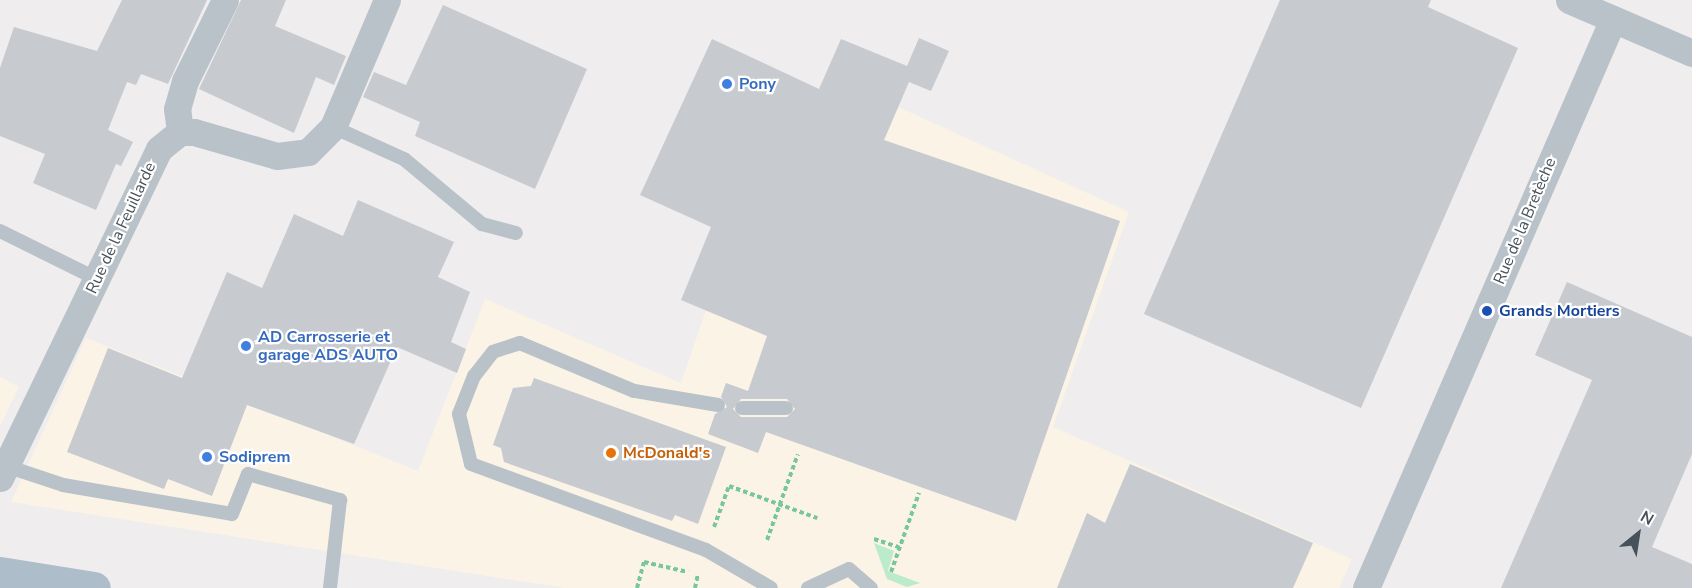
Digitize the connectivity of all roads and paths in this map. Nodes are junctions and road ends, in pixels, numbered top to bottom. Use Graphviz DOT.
graph roads {
  1 [pos="225,0"];
  2 [pos="387,0"];
  3 [pos="1569,0"];
  4 [pos="1613,19"];
  5 [pos="1692,53"];
  6 [pos="333,127"];
  7 [pos="180,132"];
  8 [pos="0,231"];
  9 [pos="516,232"];
  10 [pos="97,279"];
  11 [pos="718,405"];
  12 [pos="742,408"];
  13 [pos="786,408"];
  14 [pos="798,454"];
  15 [pos="3,472"];
  16 [pos="919,493"];
  17 [pos="780,504"];
  18 [pos="817,518"];
  19 [pos="874,539"];
  20 [pos="767,540"];
  21 [pos="899,547"];
  22 [pos="705,550"];
  23 [pos="891,572"];
  24 [pos="0,573"];
  25 [pos="698,575"];
  26 [pos="94,588"];
  27 [pos="330,588"];
  28 [pos="638,588"];
  29 [pos="771,588"];
  30 [pos="808,588"];
  31 [pos="871,588"];
  32 [pos="1366,588"];
  1 -- 7 [label="street"];
  2 -- 6 [label="street"];
  3 -- 4 [label="street"];
  4 -- 5 [label="street"];
  4 -- 32 [label="street, Rue de la Bretèche"];
  6 -- 7 [label="street"];
  6 -- 9 [label="lane"];
  7 -- 10 [label="street, Rue de la Feuillarde"];
  8 -- 10 [label="lane"];
  10 -- 15 [label="street, Rue de la Feuillarde"];
  11 -- 22 [label="lane"];
  12 -- 13 [label="lane"];
  14 -- 17 [label="path"];
  15 -- 27 [label="lane"];
  16 -- 21 [label="path"];
  17 -- 18 [label="path"];
  17 -- 20 [label="path"];
  17 -- 22 [label="path"];
  19 -- 21 [label="path"];
  21 -- 23 [label="path"];
  22 -- 29 [label="lane"];
  24 -- 26 [label="main road"];
  25 -- 28 [label="path"];
  30 -- 31 [label="lane"];
}
